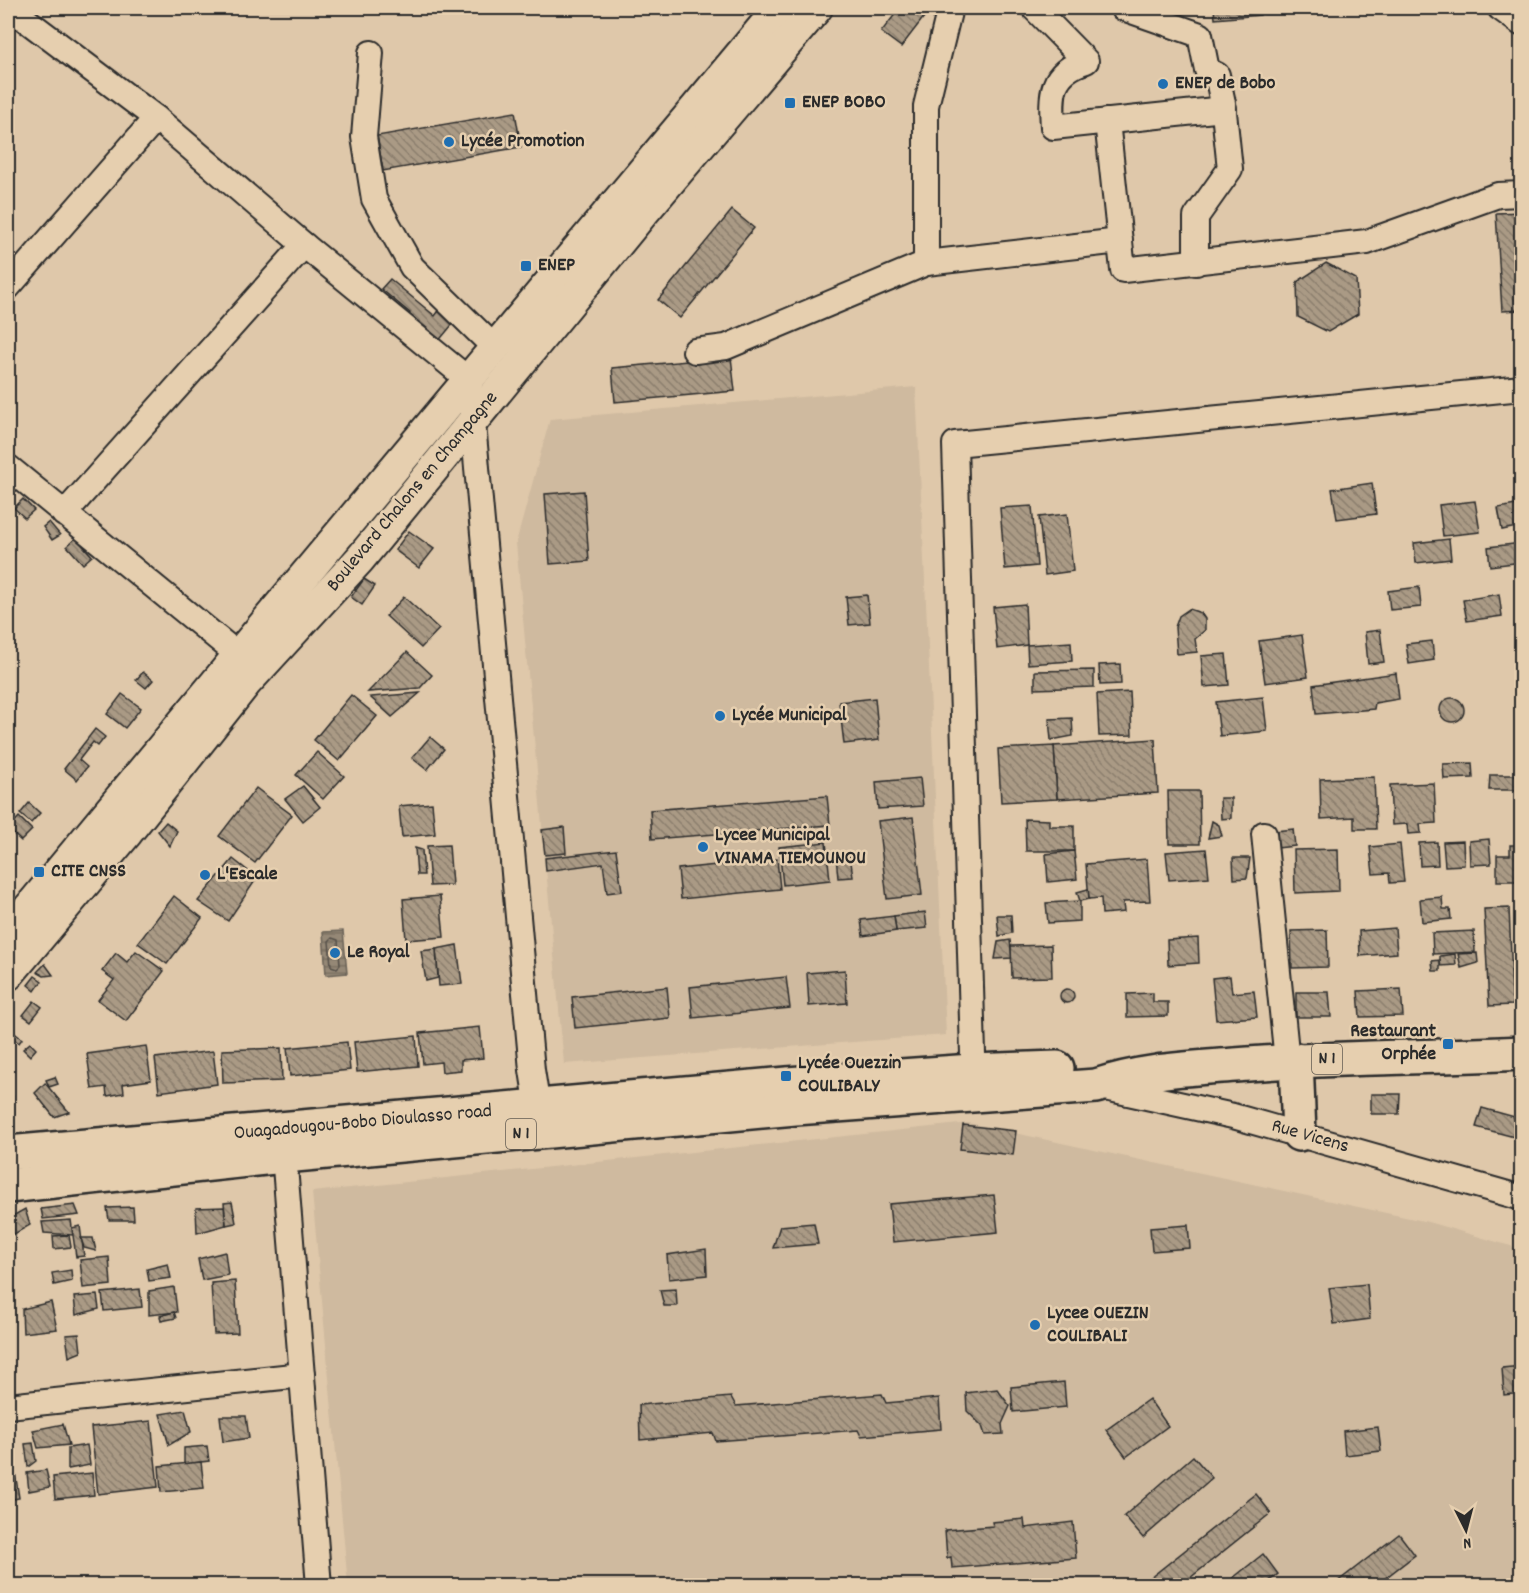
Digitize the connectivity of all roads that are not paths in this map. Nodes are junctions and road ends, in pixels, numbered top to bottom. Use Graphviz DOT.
graph roads {
  1 [pos="779,8"];
  2 [pos="817,8"];
  3 [pos="950,8"];
  4 [pos="1034,8"];
  5 [pos="1123,8"];
  6 [pos="1500,8"];
  7 [pos="9,9"];
  8 [pos="1521,24"];
  9 [pos="372,53"];
  10 [pos="1224,109"];
  11 [pos="156,118"];
  12 [pos="1107,121"];
  13 [pos="1521,194"];
  14 [pos="1120,241"];
  15 [pos="304,245"];
  16 [pos="1196,262"];
  17 [pos="926,263"];
  18 [pos="8,286"];
  19 [pos="495,348"];
  20 [pos="695,351"];
  21 [pos="469,380"];
  22 [pos="1521,388"];
  23 [pos="471,425"];
  24 [pos="8,467"];
  25 [pos="64,514"];
  26 [pos="237,654"];
  27 [pos="248,681"];
  28 [pos="1264,834"];
  29 [pos="11,922"];
  30 [pos="8,975"];
  31 [pos="1521,1053"];
  32 [pos="1292,1060"];
  33 [pos="1133,1074"];
  34 [pos="973,1083"];
  35 [pos="1096,1086"];
  36 [pos="540,1120"];
  37 [pos="1299,1134"];
  38 [pos="283,1143"];
  39 [pos="17,1150"];
  40 [pos="8,1186"];
  41 [pos="1521,1198"];
  42 [pos="302,1375"];
  43 [pos="8,1406"];
  44 [pos="319,1586"];
  1 -- 19 [label="main road, Boulevard Chalons en Champagne"];
  2 -- 23 [label="main road, Boulevard Chalons en Champagne"];
  3 -- 17 [label="street"];
  4 -- 12 [label="street"];
  5 -- 10 [label="street"];
  6 -- 8 [label="street"];
  7 -- 11 [label="street"];
  9 -- 19 [label="street"];
  10 -- 12 [label="street"];
  10 -- 16 [label="street"];
  11 -- 15 [label="street"];
  11 -- 18 [label="street"];
  12 -- 14 [label="street"];
  13 -- 16 [label="street"];
  14 -- 16 [label="street"];
  14 -- 17 [label="street"];
  15 -- 21 [label="street"];
  15 -- 25 [label="street"];
  17 -- 20 [label="street"];
  19 -- 21 [label="main road, Boulevard Chalons en Champagne"];
  21 -- 23 [label="street"];
  21 -- 26 [label="main road, Boulevard Chalons en Champagne"];
  22 -- 34 [label="street"];
  23 -- 27 [label="main road, Boulevard Chalons en Champagne"];
  23 -- 36 [label="street"];
  24 -- 25 [label="street"];
  25 -- 26 [label="street"];
  26 -- 27 [label="street"];
  26 -- 29 [label="main road, Boulevard Chalons en Champagne"];
  27 -- 30 [label="main road, Boulevard Chalons en Champagne"];
  28 -- 32 [label="street"];
  31 -- 32 [label="highway, N 1"];
  32 -- 33 [label="highway, N 1"];
  32 -- 37 [label="highway"];
  33 -- 34 [label="highway, Ouagadougou-Bobo Dioulasso road / N 1"];
  33 -- 35 [label="highway, Ouagadougou-Bobo Dioulasso road / N 1"];
  34 -- 35 [label="highway, Ouagadougou-Bobo Dioulasso road / N 1"];
  34 -- 36 [label="highway, Ouagadougou-Bobo Dioulasso road / N 1"];
  35 -- 37 [label="street, Rue Vicens"];
  36 -- 38 [label="highway, Ouagadougou-Bobo Dioulasso road / N 1"];
  37 -- 41 [label="street, Rue Vicens"];
  38 -- 39 [label="highway, Ouagadougou-Bobo Dioulasso road / N 1"];
  38 -- 40 [label="highway, Ouagadougou-Bobo Dioulasso road / N 1"];
  38 -- 42 [label="street"];
  42 -- 43 [label="street"];
  42 -- 44 [label="street"];
}
